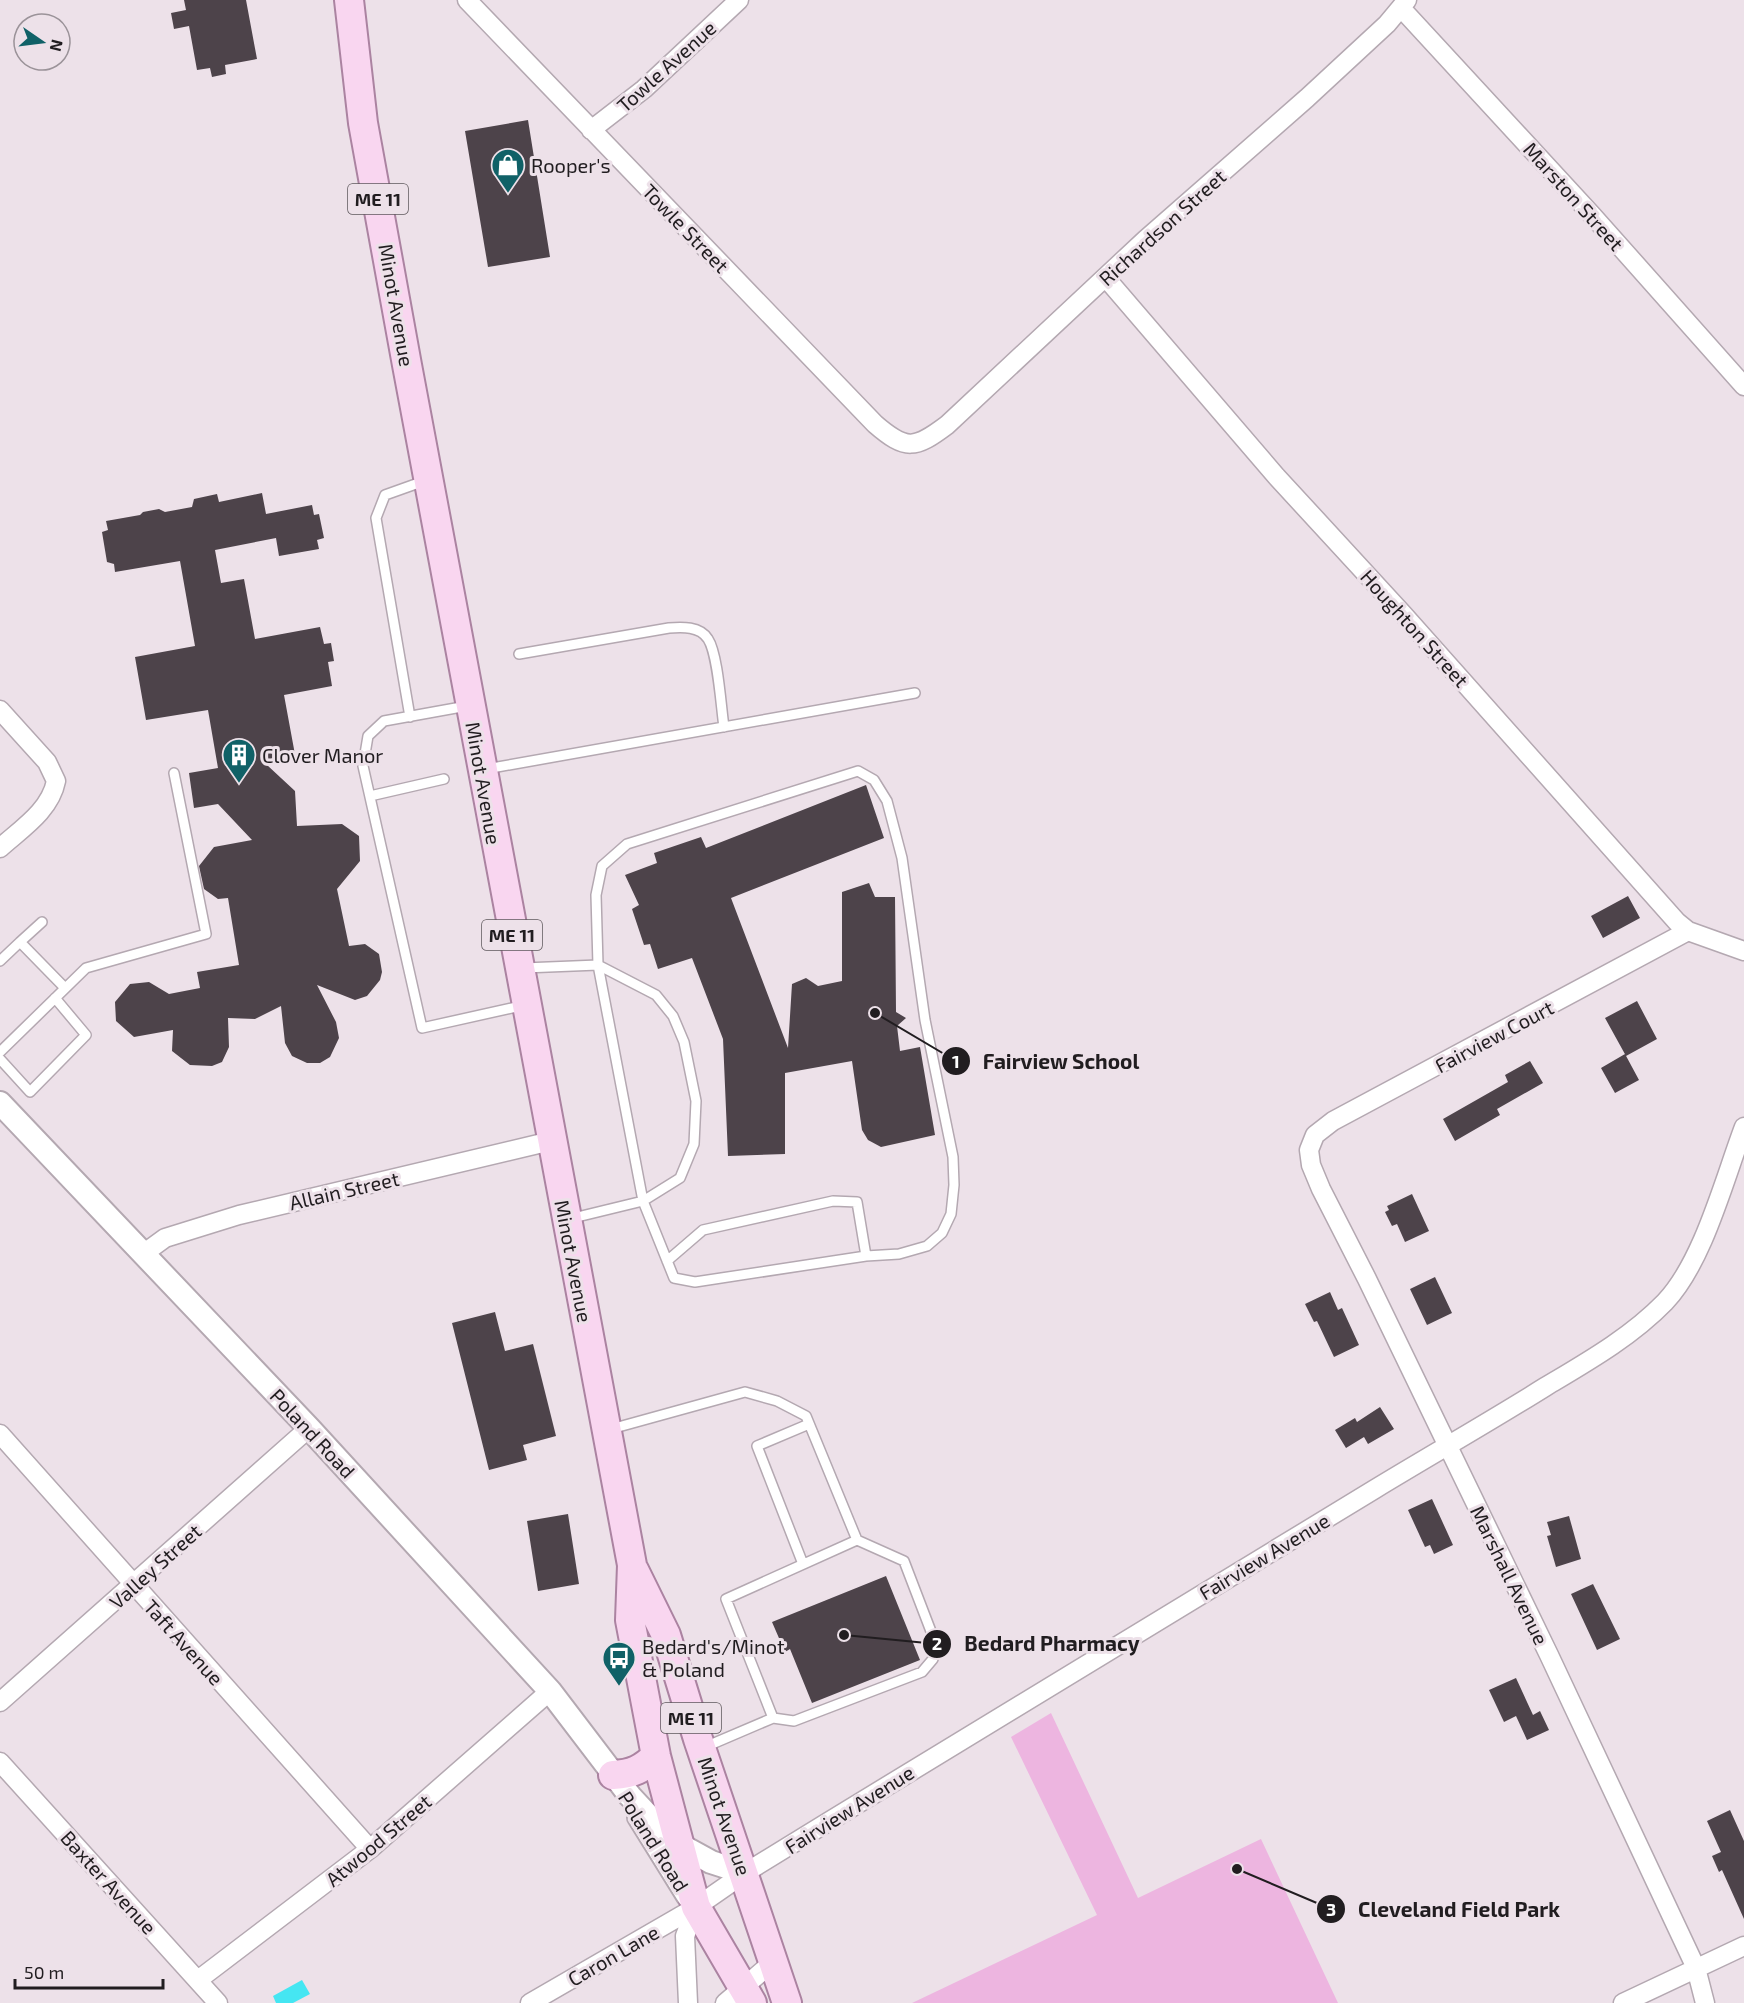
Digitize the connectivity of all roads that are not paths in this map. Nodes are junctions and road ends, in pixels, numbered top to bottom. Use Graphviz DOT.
graph roads {
  1 [pos="349,0"];
  2 [pos="467,0"];
  3 [pos="739,0"];
  4 [pos="1405,4"];
  5 [pos="591,130"];
  6 [pos="1106,278"];
  7 [pos="1744,386"];
  8 [pos="911,445"];
  9 [pos="428,479"];
  10 [pos="519,654"];
  11 [pos="915,693"];
  12 [pos="470,705"];
  13 [pos="0,710"];
  14 [pos="410,717"];
  15 [pos="724,727"];
  16 [pos="482,770"];
  17 [pos="174,773"];
  18 [pos="444,779"];
  19 [pos="370,796"];
  20 [pos="0,848"];
  21 [pos="42,922"];
  22 [pos="1688,931"];
  23 [pos="20,942"];
  24 [pos="1744,951"];
  25 [pos="0,961"];
  26 [pos="598,965"];
  27 [pos="519,969"];
  28 [pos="65,988"];
  29 [pos="55,998"];
  30 [pos="525,1005"];
  31 [pos="0,1052"];
  32 [pos="0,1059"];
  33 [pos="0,1103"];
  34 [pos="1744,1128"];
  35 [pos="551,1141"];
  36 [pos="1309,1150"];
  37 [pos="643,1201"];
  38 [pos="566,1219"];
  39 [pos="143,1254"];
  40 [pos="866,1256"];
  41 [pos="667,1261"];
  42 [pos="809,1424"];
  43 [pos="309,1428"];
  44 [pos="606,1431"];
  45 [pos="0,1434"];
  46 [pos="1448,1447"];
  47 [pos="857,1540"];
  48 [pos="803,1564"];
  49 [pos="632,1565"];
  50 [pos="134,1585"];
  51 [pos="550,1691"];
  52 [pos="0,1701"];
  53 [pos="772,1718"];
  54 [pos="701,1748"];
  55 [pos="656,1756"];
  56 [pos="0,1762"];
  57 [pos="613,1775"];
  58 [pos="680,1845"];
  59 [pos="370,1849"];
  60 [pos="745,1873"];
  61 [pos="696,1907"];
  62 [pos="1744,1946"];
  63 [pos="773,1962"];
  64 [pos="1696,1968"];
  65 [pos="198,1980"];
  66 [pos="740,1998"];
  67 [pos="218,2003"];
  68 [pos="530,2003"];
  69 [pos="688,2003"];
  70 [pos="787,2003"];
  71 [pos="1623,2003"];
  72 [pos="1705,2003"];
  1 -- 9 [label="main road, Minot Avenue / ME 11"];
  2 -- 5 [label="street, Towle Street"];
  3 -- 5 [label="street, Towle Avenue"];
  4 -- 6 [label="street, Richardson Street"];
  4 -- 7 [label="street, Marston Street"];
  5 -- 8 [label="street, Towle Street"];
  6 -- 8 [label="street, Richardson Street"];
  6 -- 22 [label="street, Houghton Street"];
  9 -- 12 [label="main road, Minot Avenue / ME 11"];
  9 -- 14 [label="lane"];
  10 -- 15 [label="lane"];
  11 -- 15 [label="lane"];
  12 -- 14 [label="lane"];
  12 -- 16 [label="main road, Minot Avenue / ME 11"];
  13 -- 20 [label="street"];
  14 -- 19 [label="lane"];
  15 -- 16 [label="lane"];
  16 -- 27 [label="main road, Minot Avenue / ME 11"];
  17 -- 28 [label="lane"];
  18 -- 19 [label="lane"];
  19 -- 30 [label="lane"];
  21 -- 23 [label="lane"];
  22 -- 24 [label="street, Houghton Street"];
  22 -- 36 [label="street, Fairview Court"];
  23 -- 25 [label="lane"];
  23 -- 28 [label="lane"];
  26 -- 27 [label="lane"];
  26 -- 37 [label="lane"];
  26 -- 37 [label="lane"];
  26 -- 40 [label="lane"];
  27 -- 30 [label="main road, Minot Avenue / ME 11"];
  28 -- 29 [label="lane"];
  29 -- 31 [label="lane"];
  29 -- 32 [label="lane"];
  30 -- 35 [label="main road, Minot Avenue / ME 11"];
  33 -- 39 [label="street, Poland Road"];
  34 -- 46 [label="street, Fairview Avenue"];
  35 -- 38 [label="main road, Minot Avenue / ME 11"];
  35 -- 39 [label="street, Allain Street"];
  36 -- 46 [label="street, Marshall Avenue"];
  37 -- 38 [label="lane"];
  37 -- 41 [label="lane"];
  38 -- 44 [label="main road, Minot Avenue / ME 11"];
  39 -- 43 [label="street, Poland Road"];
  40 -- 41 [label="lane"];
  40 -- 41 [label="lane"];
  42 -- 44 [label="lane"];
  42 -- 47 [label="lane"];
  42 -- 48 [label="lane"];
  43 -- 50 [label="street, Valley Street"];
  43 -- 51 [label="street, Poland Road"];
  44 -- 49 [label="main road, Minot Avenue / ME 11"];
  45 -- 50 [label="street, Taft Avenue"];
  46 -- 60 [label="street, Fairview Avenue"];
  46 -- 64 [label="street, Marshall Avenue"];
  47 -- 48 [label="lane"];
  47 -- 53 [label="lane"];
  48 -- 53 [label="lane"];
  49 -- 54 [label="main road, Minot Avenue / ME 11"];
  49 -- 55 [label="main road, Minot Avenue / ME 11"];
  50 -- 52 [label="street, Valley Street"];
  50 -- 59 [label="street, Taft Avenue"];
  51 -- 57 [label="street, Poland Road"];
  51 -- 59 [label="street, Atwood Street"];
  53 -- 54 [label="lane"];
  54 -- 60 [label="main road, Minot Avenue / ME 11"];
  55 -- 57 [label="main road"];
  55 -- 58 [label="main road, Minot Avenue / ME 11"];
  56 -- 65 [label="street, Baxter Avenue"];
  57 -- 58 [label="street, Poland Road"];
  57 -- 61 [label="street, Poland Road"];
  58 -- 60 [label="street, Poland Road"];
  58 -- 61 [label="main road, Minot Avenue / ME 11"];
  59 -- 65 [label="street, Atwood Street"];
  60 -- 61 [label="street, Fairview Avenue"];
  60 -- 63 [label="main road, Minot Avenue / ME 11"];
  61 -- 66 [label="main road, ME 11"];
  61 -- 68 [label="street, Caron Lane"];
  61 -- 69 [label="street"];
  62 -- 64 [label="street"];
  63 -- 66 [label="street"];
  63 -- 70 [label="main road, Minot Avenue / ME 11"];
  64 -- 71 [label="street"];
  64 -- 72 [label="street, Marshall Avenue"];
  65 -- 67 [label="street, Baxter Avenue"];
}
